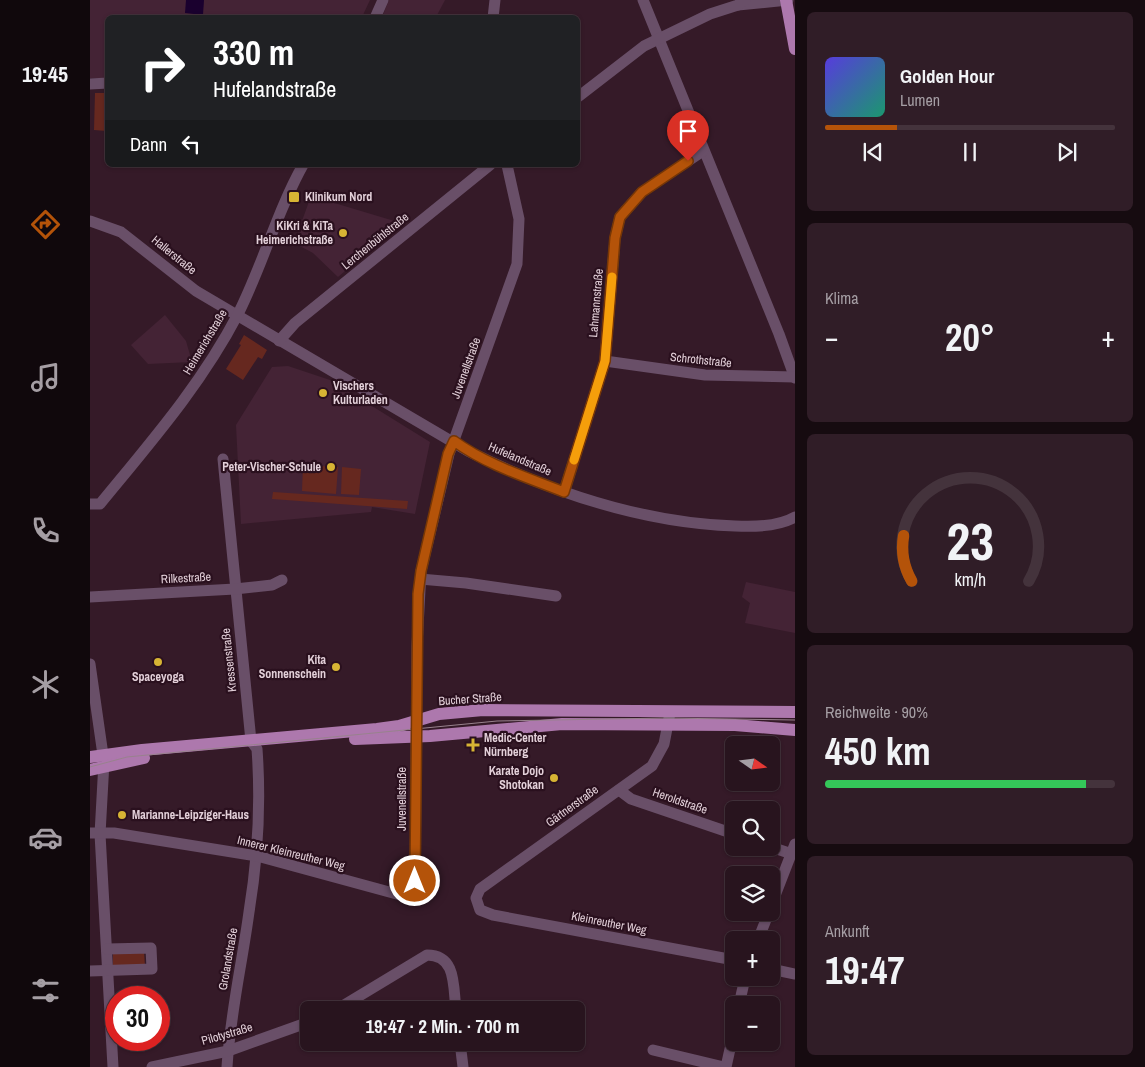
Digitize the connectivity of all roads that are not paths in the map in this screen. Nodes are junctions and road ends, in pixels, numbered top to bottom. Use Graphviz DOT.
graph roads {
  1 [pos="383,0"];
  2 [pos="495,0"];
  3 [pos="643,0"];
  4 [pos="787,0"];
  5 [pos="741,2"];
  6 [pos="376,15"];
  7 [pos="493,15"];
  8 [pos="657,39"];
  9 [pos="795,48"];
  10 [pos="105,83"];
  11 [pos="90,84"];
  12 [pos="580,95"];
  13 [pos="703,151"];
  14 [pos="302,167"];
  15 [pos="488,167"];
  16 [pos="507,167"];
  17 [pos="90,221"];
  18 [pos="238,315"];
  19 [pos="279,341"];
  20 [pos="605,361"];
  21 [pos="795,378"];
  22 [pos="454,441"];
  23 [pos="222,459"];
  24 [pos="564,492"];
  25 [pos="90,504"];
  26 [pos="795,517"];
  27 [pos="420,579"];
  28 [pos="282,580"];
  29 [pos="234,589"];
  30 [pos="556,596"];
  31 [pos="90,597"];
  32 [pos="90,664"];
  33 [pos="795,712"];
  34 [pos="669,719"];
  35 [pos="417,720"];
  36 [pos="795,730"];
  37 [pos="416,737"];
  38 [pos="254,745"];
  39 [pos="90,757"];
  40 [pos="104,761"];
  41 [pos="90,770"];
  42 [pos="619,790"];
  43 [pos="725,831"];
  44 [pos="95,834"];
  45 [pos="780,848"];
  46 [pos="793,849"];
  47 [pos="257,856"];
  48 [pos="780,883"];
  49 [pos="415,899"];
  50 [pos="480,910"];
  51 [pos="107,948"];
  52 [pos="725,958"];
  53 [pos="90,971"];
  54 [pos="780,971"];
  55 [pos="108,972"];
  56 [pos="795,974"];
  57 [pos="351,1001"];
  58 [pos="455,1001"];
  59 [pos="300,1025"];
  60 [pos="228,1050"];
  61 [pos="653,1050"];
  62 [pos="461,1051"];
  63 [pos="729,1051"];
  64 [pos="113,1067"];
  65 [pos="152,1067"];
  66 [pos="227,1067"];
  67 [pos="463,1067"];
  68 [pos="725,1067"];
  1 -- 6 [label="street"];
  2 -- 7 [label="street"];
  3 -- 8 [label="street"];
  4 -- 5 [label="street"];
  4 -- 9 [label="main road"];
  5 -- 8 [label="street"];
  8 -- 12 [label="street"];
  8 -- 13 [label="street"];
  10 -- 11 [label="street"];
  13 -- 20 [label="street, Lahmannstraße"];
  13 -- 21 [label="street"];
  14 -- 18 [label="street, Heimerichstraße"];
  15 -- 19 [label="street, Lerchenbühlstraße"];
  16 -- 22 [label="street, Juvenellstraße"];
  17 -- 18 [label="street, Hallerstraße"];
  18 -- 19 [label="street, Hufelandstraße"];
  18 -- 25 [label="street, Heimerichstraße"];
  19 -- 22 [label="street, Hufelandstraße"];
  20 -- 21 [label="street, Schrothstraße"];
  20 -- 24 [label="street, Lahmannstraße"];
  22 -- 24 [label="street, Hufelandstraße"];
  22 -- 27 [label="street, Juvenellstraße"];
  23 -- 29 [label="street, Kressenstraße"];
  24 -- 26 [label="street, Hufelandstraße"];
  27 -- 30 [label="street"];
  27 -- 35 [label="street, Juvenellstraße"];
  28 -- 29 [label="street, Rilkestraße"];
  29 -- 31 [label="street, Rilkestraße"];
  29 -- 38 [label="street, Kressenstraße"];
  32 -- 40 [label="street"];
  33 -- 34 [label="main road, Bucher Straße"];
  34 -- 35 [label="main road, Bucher Straße"];
  34 -- 36 [label="main road, Bucher Straße"];
  34 -- 37 [label="main road, Bucher Straße"];
  34 -- 42 [label="street, Gärtnerstraße"];
  35 -- 37 [label="street, Juvenellstraße"];
  35 -- 38 [label="main road, Bucher Straße"];
  37 -- 38 [label="main road, Bucher Straße"];
  37 -- 49 [label="street, Juvenellstraße"];
  38 -- 40 [label="main road, Bucher Straße"];
  38 -- 47 [label="street, Kressenstraße"];
  39 -- 40 [label="main road, Bucher Straße"];
  40 -- 41 [label="main road, Bucher Straße"];
  40 -- 44 [label="street"];
  42 -- 43 [label="street, Heroldstraße"];
  42 -- 50 [label="street, Gärtnerstraße"];
  44 -- 47 [label="street, Innerer Kleinreuther Weg"];
  44 -- 51 [label="street"];
  45 -- 46 [label="street"];
  46 -- 48 [label="street"];
  47 -- 49 [label="street, Innerer Kleinreuther Weg"];
  47 -- 60 [label="street, Grolandstraße"];
  50 -- 52 [label="street, Kleinreuther Weg"];
  51 -- 55 [label="street"];
  51 -- 55 [label="street"];
  53 -- 55 [label="street"];
  54 -- 56 [label="street"];
  55 -- 64 [label="street"];
  57 -- 58 [label="street"];
  59 -- 60 [label="street, Pilotystraße"];
  60 -- 65 [label="street, Pilotystraße"];
  60 -- 66 [label="street, Grolandstraße"];
  61 -- 68 [label="street"];
  62 -- 67 [label="street"];
  63 -- 68 [label="street"];
}
